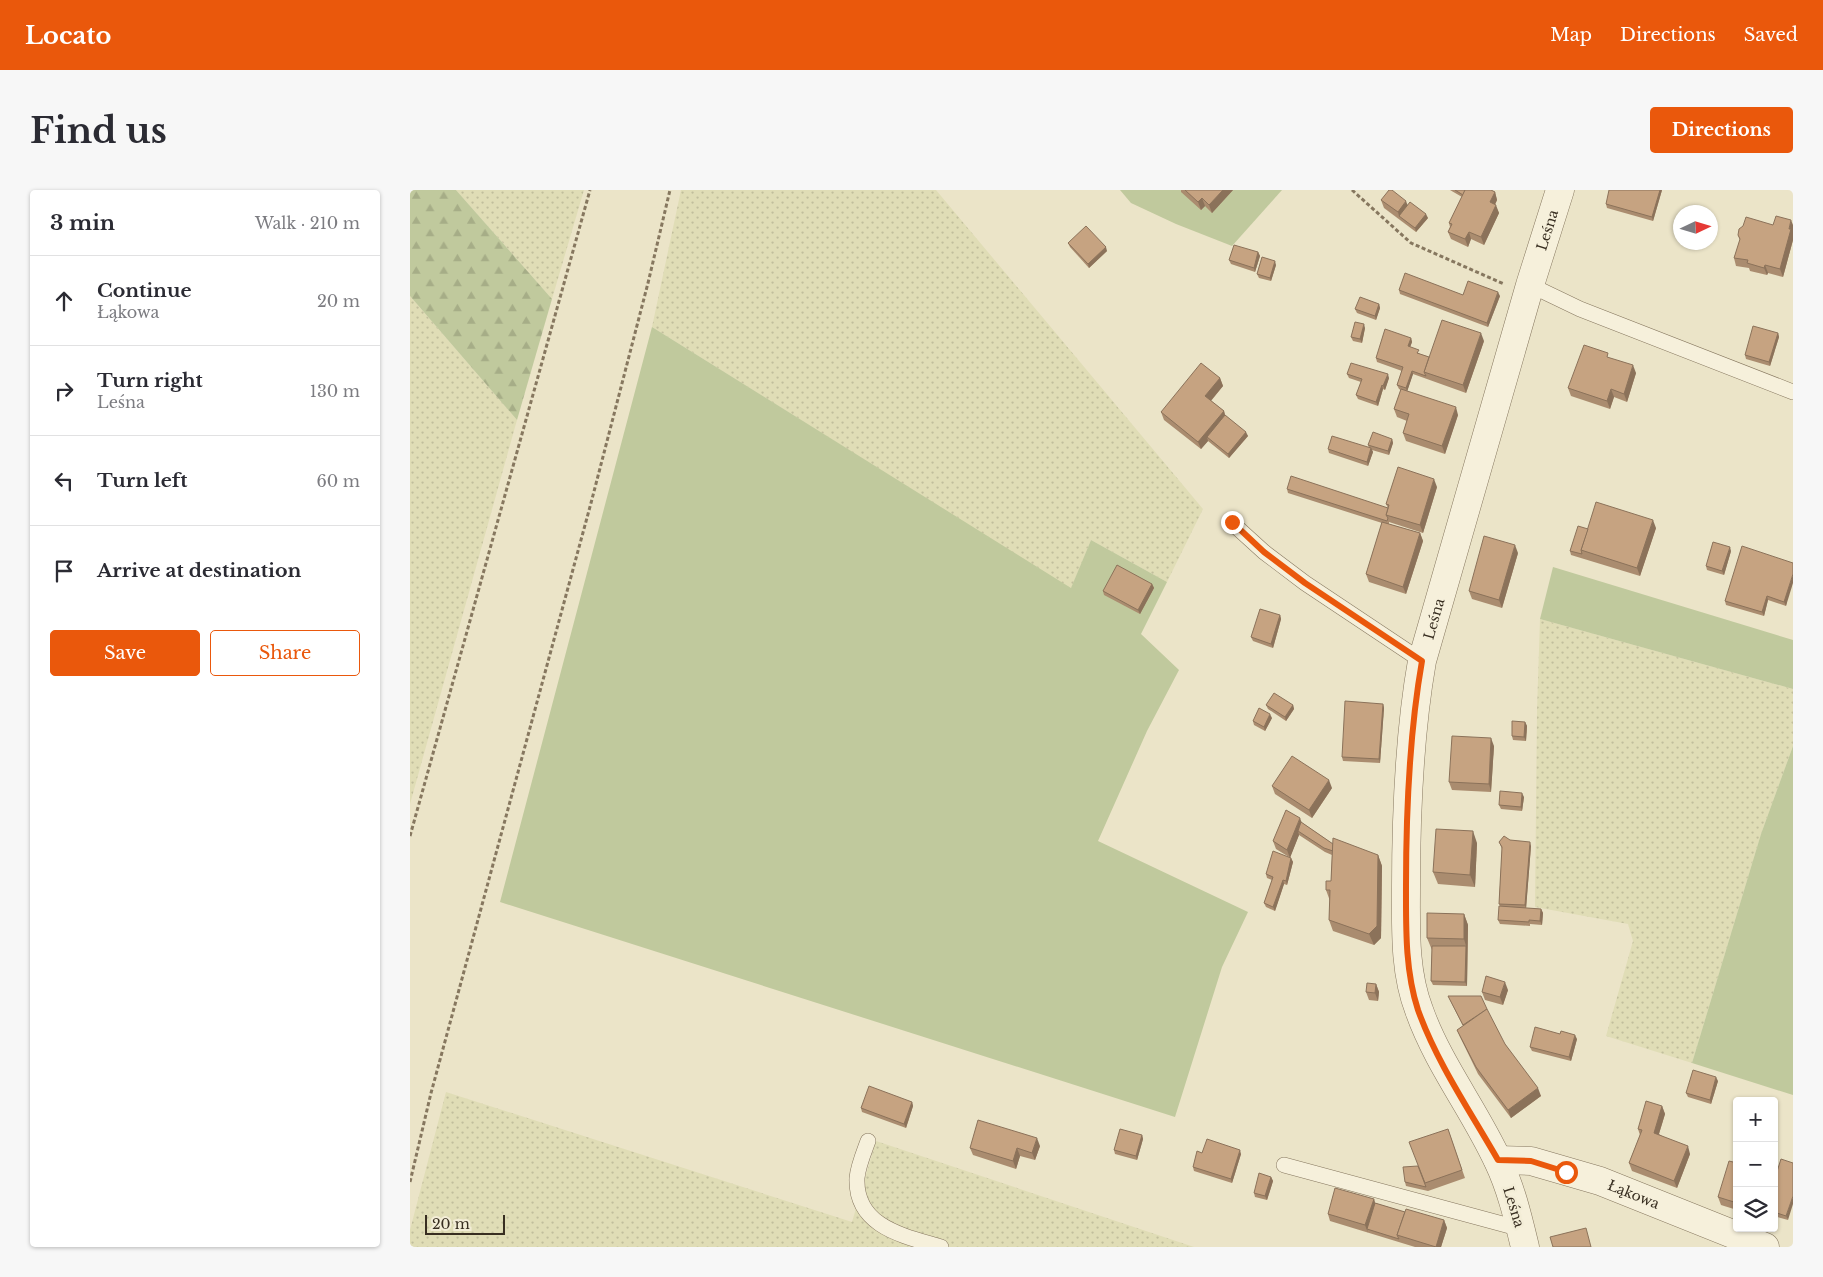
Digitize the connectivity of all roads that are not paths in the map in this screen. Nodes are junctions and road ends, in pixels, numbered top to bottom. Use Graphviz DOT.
graph roads {
  1 [pos="1560,190"];
  2 [pos="1528,290"];
  3 [pos="1793,392"];
  4 [pos="1232,522"];
  5 [pos="1422,661"];
  6 [pos="868,1141"];
  7 [pos="1498,1160"];
  8 [pos="1284,1165"];
  9 [pos="1523,1238"];
  10 [pos="941,1247"];
  11 [pos="1765,1247"];
  1 -- 2 [label="street, Leśna"];
  2 -- 3 [label="lane"];
  2 -- 5 [label="street, Leśna"];
  4 -- 5 [label="lane"];
  5 -- 7 [label="street, Leśna"];
  6 -- 10 [label="lane"];
  7 -- 9 [label="street, Leśna"];
  7 -- 11 [label="street, Łąkowa"];
  8 -- 9 [label="lane"];
}
